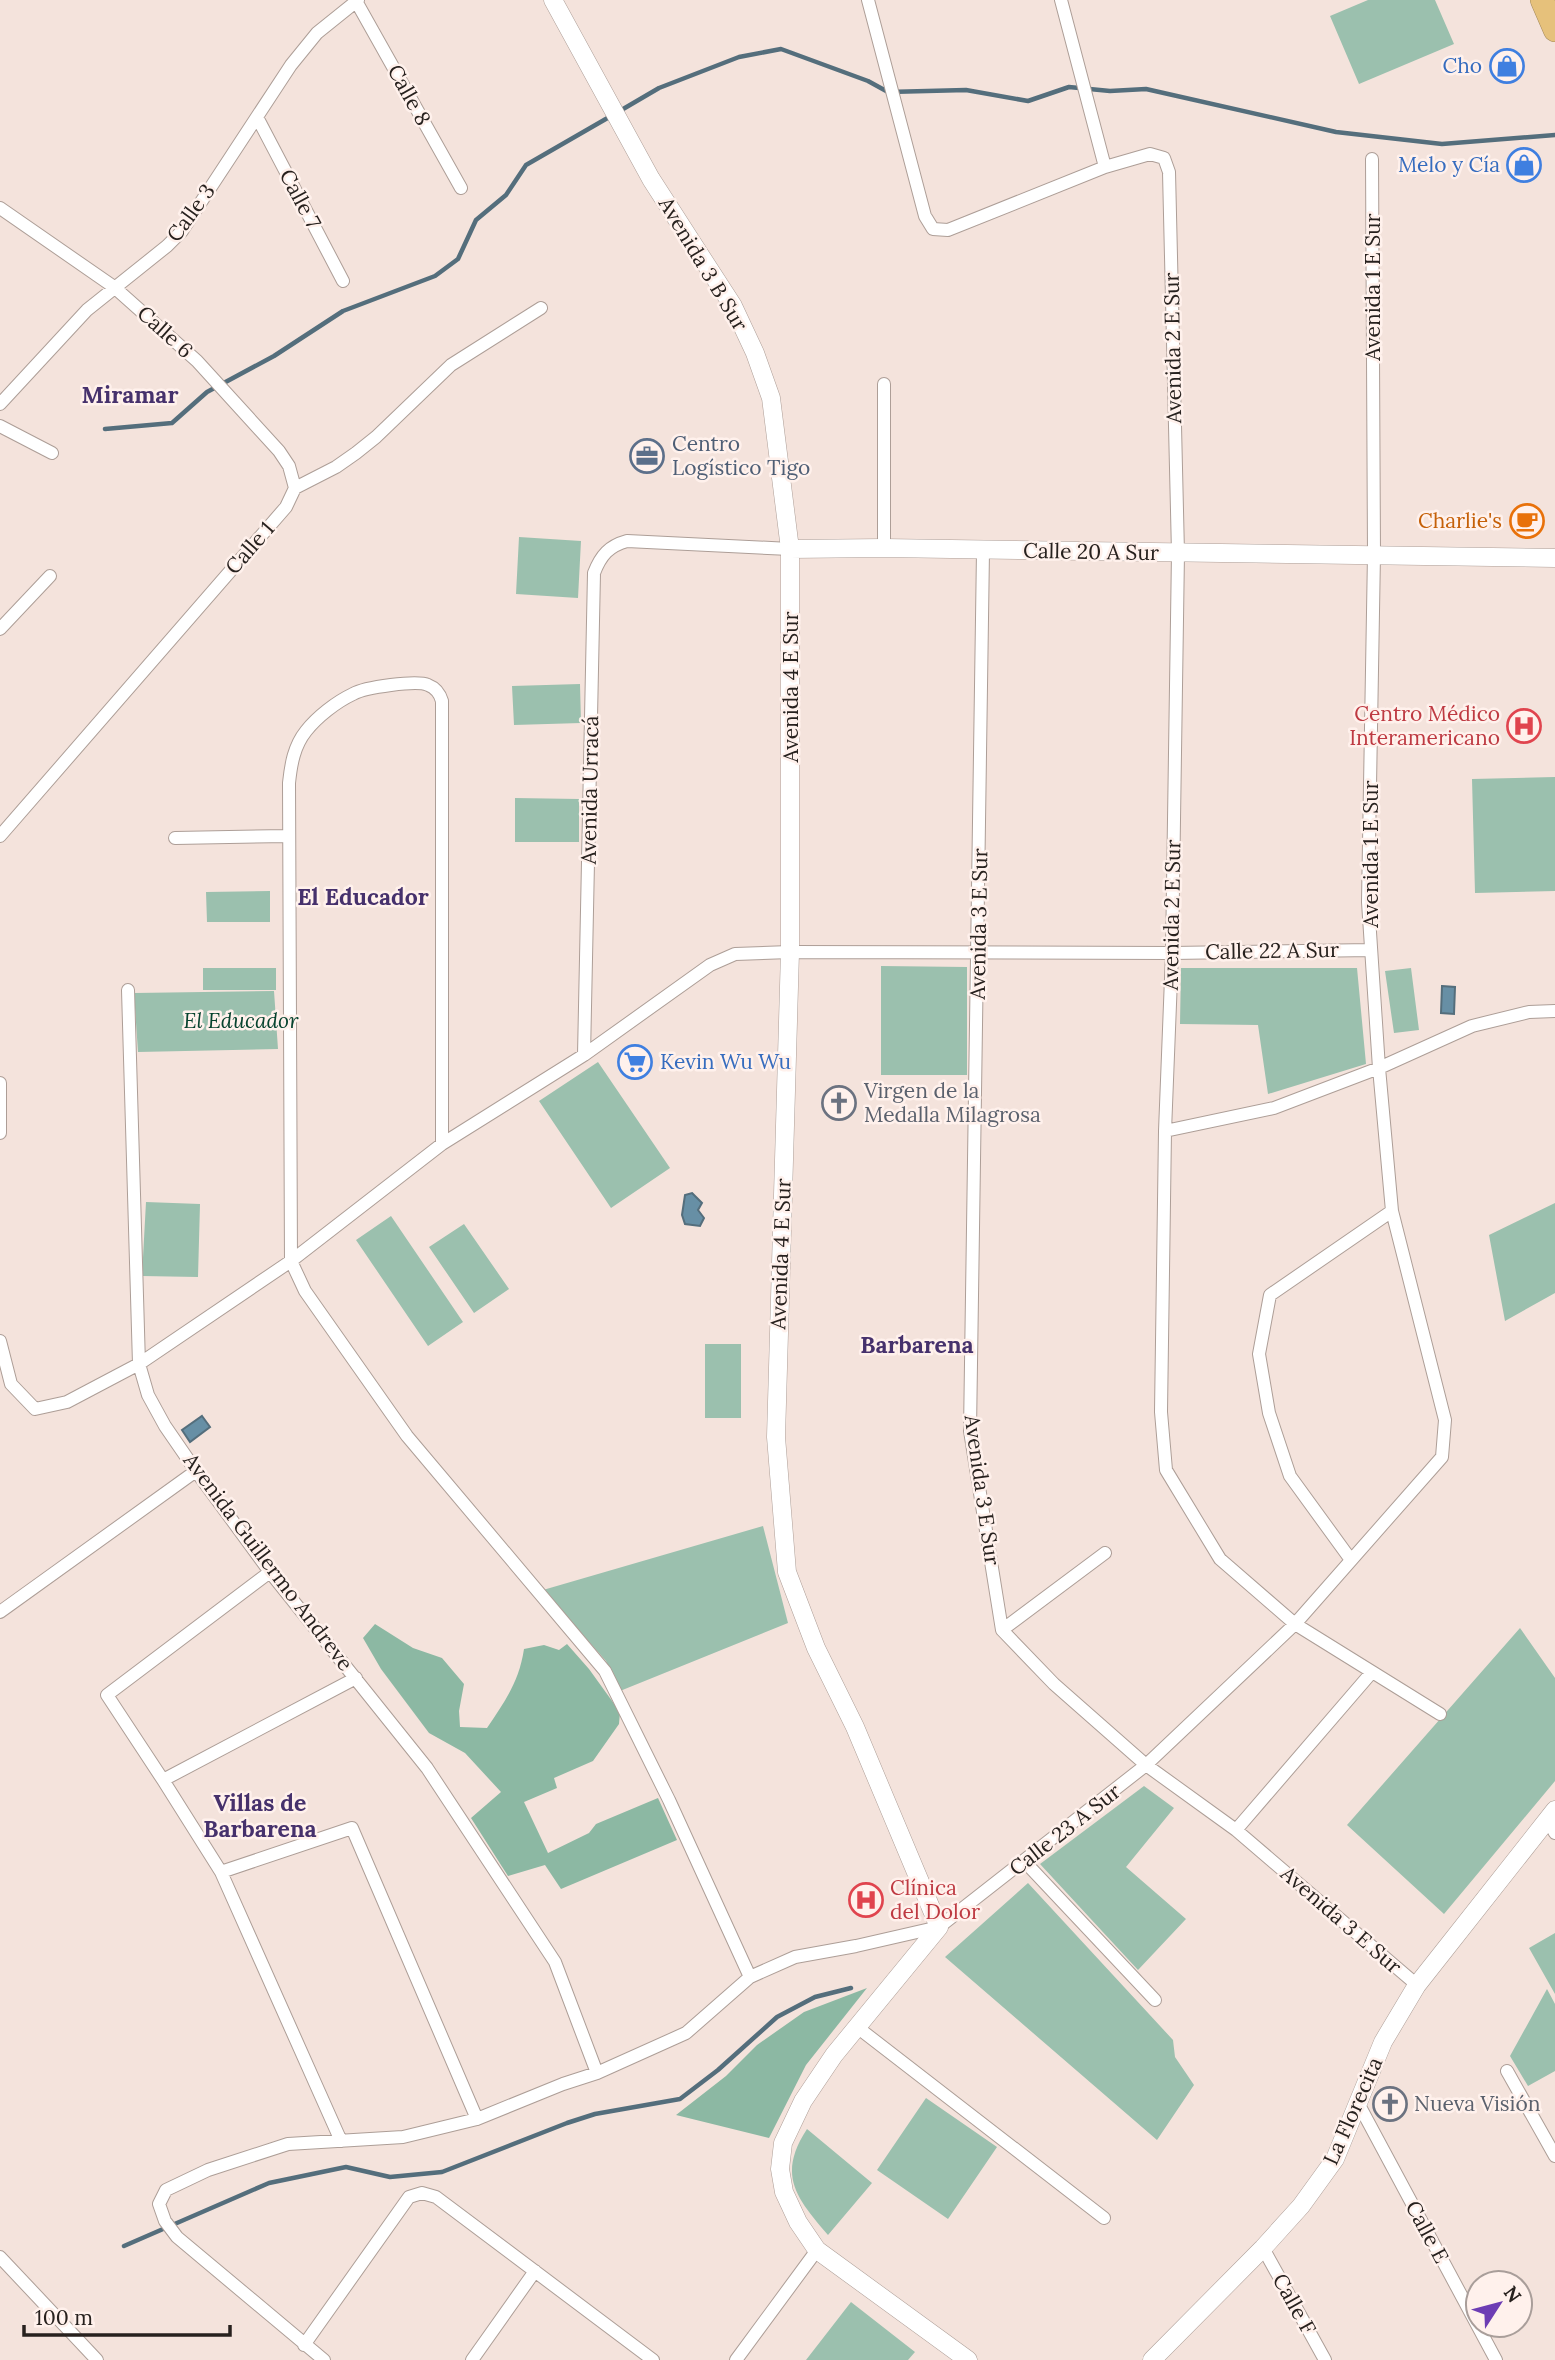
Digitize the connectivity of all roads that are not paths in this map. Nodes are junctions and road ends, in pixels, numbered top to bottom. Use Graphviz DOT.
graph roads {
  1 [pos="552,0"];
  2 [pos="868,0"];
  3 [pos="1061,0"];
  4 [pos="1542,0"];
  5 [pos="357,1"];
  6 [pos="1555,30"];
  7 [pos="257,117"];
  8 [pos="1372,159"];
  9 [pos="1105,167"];
  10 [pos="461,188"];
  11 [pos="0,208"];
  12 [pos="344,281"];
  13 [pos="114,287"];
  14 [pos="541,309"];
  15 [pos="884,384"];
  16 [pos="0,404"];
  17 [pos="0,426"];
  18 [pos="52,453"];
  19 [pos="295,488"];
  20 [pos="627,541"];
  21 [pos="884,548"];
  22 [pos="790,549"];
  23 [pos="984,551"];
  24 [pos="1178,553"];
  25 [pos="1374,554"];
  26 [pos="1555,558"];
  27 [pos="50,576"];
  28 [pos="0,629"];
  29 [pos="0,836"];
  30 [pos="288,836"];
  31 [pos="175,838"];
  32 [pos="1371,950"];
  33 [pos="978,951"];
  34 [pos="790,952"];
  35 [pos="1172,953"];
  36 [pos="128,990"];
  37 [pos="1555,1011"];
  38 [pos="584,1055"];
  39 [pos="1379,1068"];
  40 [pos="0,1083"];
  41 [pos="1165,1131"];
  42 [pos="0,1133"];
  43 [pos="442,1144"];
  44 [pos="1392,1211"];
  45 [pos="291,1261"];
  46 [pos="0,1341"];
  47 [pos="139,1364"];
  48 [pos="1442,1457"];
  49 [pos="196,1471"];
  50 [pos="1105,1553"];
  51 [pos="1350,1560"];
  52 [pos="270,1572"];
  53 [pos="0,1612"];
  54 [pos="1294,1625"];
  55 [pos="1002,1629"];
  56 [pos="1372,1672"];
  57 [pos="356,1678"];
  58 [pos="1440,1714"];
  59 [pos="1146,1765"];
  60 [pos="163,1780"];
  61 [pos="1552,1821"];
  62 [pos="1236,1830"];
  63 [pos="1025,1862"];
  64 [pos="221,1872"];
  65 [pos="939,1927"];
  66 [pos="750,1977"];
  67 [pos="1417,1985"];
  68 [pos="1155,2000"];
  69 [pos="857,2027"];
  70 [pos="1507,2071"];
  71 [pos="597,2073"];
  72 [pos="1358,2103"];
  73 [pos="477,2119"];
  74 [pos="341,2141"];
  75 [pos="1555,2156"];
  76 [pos="1104,2218"];
  77 [pos="1263,2248"];
  78 [pos="817,2250"];
  79 [pos="0,2257"];
  80 [pos="534,2271"];
  81 [pos="304,2345"];
  82 [pos="1153,2359"];
  83 [pos="97,2360"];
  84 [pos="324,2360"];
  85 [pos="472,2360"];
  86 [pos="653,2360"];
  87 [pos="736,2360"];
  88 [pos="968,2360"];
  89 [pos="1325,2360"];
  90 [pos="1496,2360"];
  1 -- 22 [label="street, Avenida 3 B Sur"];
  2 -- 9 [label="street"];
  3 -- 9 [label="street"];
  4 -- 6 [label="highway"];
  5 -- 7 [label="street, Calle 3"];
  5 -- 10 [label="street, Calle 8"];
  7 -- 12 [label="street, Calle 7"];
  7 -- 13 [label="street, Calle 3"];
  8 -- 25 [label="street, Avenida 1 E Sur"];
  9 -- 24 [label="street, Avenida 2 E Sur"];
  11 -- 13 [label="street, Calle 6"];
  13 -- 16 [label="street, Calle 3"];
  13 -- 19 [label="street, Calle 6"];
  14 -- 19 [label="street"];
  15 -- 21 [label="street"];
  17 -- 18 [label="street"];
  19 -- 29 [label="street, Calle 1"];
  20 -- 22 [label="street, Calle 20 A Sur"];
  20 -- 38 [label="street, Avenida Urracá"];
  21 -- 22 [label="street, Calle 20 A Sur"];
  21 -- 23 [label="street, Calle 20 A Sur"];
  22 -- 34 [label="street, Avenida 4 E Sur"];
  23 -- 24 [label="street, Calle 20 A Sur"];
  23 -- 33 [label="street, Avenida 3 E Sur"];
  24 -- 25 [label="street, Calle 20 A Sur"];
  24 -- 35 [label="street, Avenida 2 E Sur"];
  25 -- 26 [label="street, Calle 20 A Sur"];
  25 -- 32 [label="street, Avenida 1 E Sur"];
  27 -- 28 [label="street"];
  30 -- 31 [label="street"];
  30 -- 43 [label="street"];
  30 -- 45 [label="street"];
  32 -- 35 [label="street, Calle 22 A Sur"];
  32 -- 39 [label="street, Avenida 1 E Sur"];
  33 -- 34 [label="street, Calle 22 A Sur"];
  33 -- 35 [label="street, Calle 22 A Sur"];
  33 -- 55 [label="street, Avenida 3 E Sur"];
  34 -- 38 [label="street, Calle 22 A Sur"];
  34 -- 65 [label="street, Avenida 4 E Sur"];
  35 -- 41 [label="street, Avenida 2 E Sur"];
  36 -- 47 [label="street, Avenida Guillermo Andreve"];
  37 -- 39 [label="street"];
  38 -- 43 [label="street, Calle 22 A Sur"];
  39 -- 41 [label="street"];
  39 -- 44 [label="street, Avenida 1 E Sur"];
  40 -- 42 [label="street"];
  41 -- 54 [label="street, Avenida 2 E Sur"];
  43 -- 45 [label="street, Calle 22 A Sur"];
  44 -- 48 [label="street, Avenida 1 E Sur"];
  44 -- 51 [label="street"];
  45 -- 47 [label="street, Calle 22 A Sur"];
  45 -- 66 [label="street"];
  46 -- 47 [label="street, Calle 22 A Sur"];
  47 -- 49 [label="street, Avenida Guillermo Andreve"];
  48 -- 51 [label="street, Calle 23 A Sur"];
  49 -- 52 [label="street, Avenida Guillermo Andreve"];
  49 -- 53 [label="street"];
  50 -- 55 [label="street"];
  51 -- 54 [label="street, Calle 23 A Sur"];
  52 -- 57 [label="street, Avenida Guillermo Andreve"];
  52 -- 60 [label="street"];
  54 -- 56 [label="street, Avenida 2 E Sur"];
  54 -- 59 [label="street, Calle 23 A Sur"];
  55 -- 59 [label="street, Avenida 3 E Sur"];
  56 -- 58 [label="street, Avenida 2 E Sur"];
  56 -- 62 [label="street"];
  57 -- 60 [label="street"];
  57 -- 71 [label="street, Avenida Guillermo Andreve"];
  59 -- 62 [label="street, Avenida 3 E Sur"];
  59 -- 63 [label="street, Calle 23 A Sur"];
  60 -- 64 [label="street"];
  61 -- 67 [label="street, La Florecita"];
  62 -- 67 [label="street, Avenida 3 E Sur"];
  63 -- 65 [label="street, Calle 23 A Sur"];
  63 -- 68 [label="street"];
  64 -- 73 [label="street"];
  64 -- 74 [label="street"];
  65 -- 66 [label="street, Calle 23 A Sur"];
  65 -- 69 [label="street"];
  66 -- 71 [label="street, Calle 23 A Sur"];
  67 -- 72 [label="street, La Florecita"];
  69 -- 76 [label="street"];
  69 -- 78 [label="street"];
  70 -- 75 [label="street"];
  71 -- 73 [label="street, Calle 23 A Sur"];
  72 -- 77 [label="street, La Florecita"];
  72 -- 90 [label="street, Calle E"];
  73 -- 74 [label="street, Calle 23 A Sur"];
  74 -- 81 [label="street, Calle 23 A Sur"];
  77 -- 82 [label="street, La Florecita"];
  77 -- 89 [label="street, Calle F"];
  78 -- 87 [label="street"];
  78 -- 88 [label="street"];
  79 -- 83 [label="street"];
  80 -- 81 [label="street"];
  80 -- 85 [label="street"];
  80 -- 86 [label="street"];
  81 -- 84 [label="street"];
}
